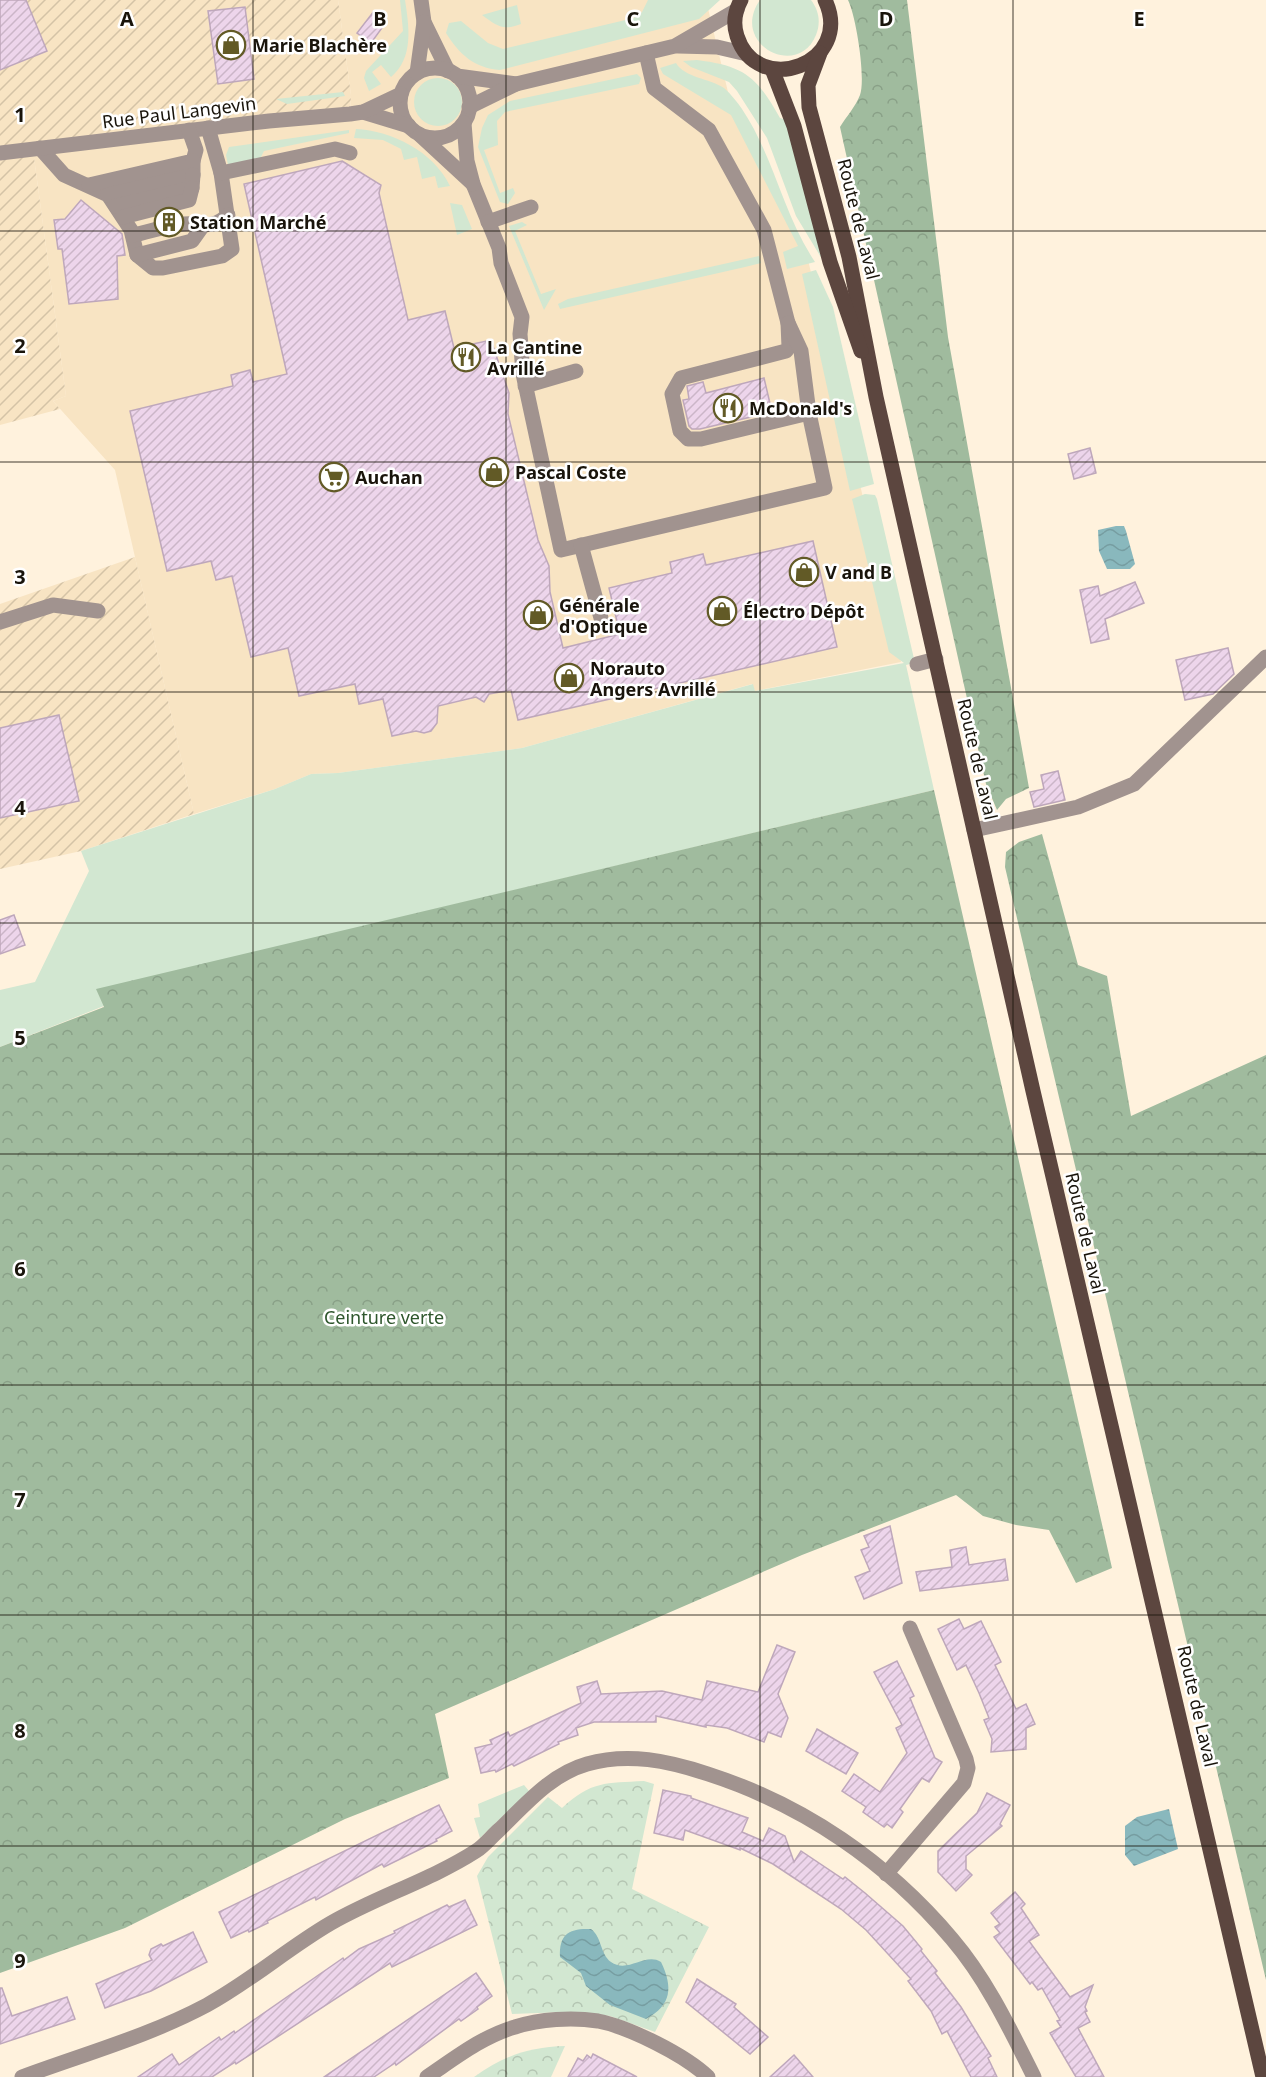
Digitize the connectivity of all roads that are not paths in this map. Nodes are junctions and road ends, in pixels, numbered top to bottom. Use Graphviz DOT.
graph roads {
  1 [pos="421,0"];
  2 [pos="825,0"];
  3 [pos="739,5"];
  4 [pos="424,22"];
  5 [pos="675,46"];
  6 [pos="646,53"];
  7 [pos="820,53"];
  8 [pos="747,54"];
  9 [pos="772,69"];
  10 [pos="417,73"];
  11 [pos="452,73"];
  12 [pos="516,84"];
  13 [pos="401,94"];
  14 [pos="470,107"];
  15 [pos="363,112"];
  16 [pos="464,123"];
  17 [pos="208,128"];
  18 [pos="189,130"];
  19 [pos="415,131"];
  20 [pos="40,148"];
  21 [pos="0,153"];
  22 [pos="350,153"];
  23 [pos="221,173"];
  24 [pos="192,181"];
  25 [pos="473,184"];
  26 [pos="89,185"];
  27 [pos="531,207"];
  28 [pos="228,215"];
  29 [pos="488,222"];
  30 [pos="126,225"];
  31 [pos="788,323"];
  32 [pos="576,372"];
  33 [pos="525,386"];
  34 [pos="876,397"];
  35 [pos="809,413"];
  36 [pos="581,545"];
  37 [pos="98,612"];
  38 [pos="601,618"];
  39 [pos="0,622"];
  40 [pos="1266,657"];
  41 [pos="936,659"];
  42 [pos="916,664"];
  43 [pos="974,830"];
  44 [pos="910,1628"];
  45 [pos="886,1874"];
  46 [pos="22,2077"];
  47 [pos="427,2077"];
  48 [pos="708,2077"];
  49 [pos="1034,2077"];
  50 [pos="1263,2077"];
  1 -- 4 [label="street"];
  2 -- 7 [label="main road, Route de Laval"];
  3 -- 5 [label="street"];
  3 -- 8 [label="main road"];
  4 -- 10 [label="street"];
  4 -- 11 [label="street"];
  5 -- 6 [label="street"];
  5 -- 8 [label="street"];
  6 -- 12 [label="street"];
  6 -- 31 [label="street"];
  7 -- 9 [label="main road"];
  7 -- 34 [label="main road, Route de Laval"];
  8 -- 9 [label="main road"];
  9 -- 34 [label="main road, Route de Laval"];
  10 -- 11 [label="street"];
  10 -- 13 [label="street"];
  11 -- 12 [label="street"];
  11 -- 14 [label="street"];
  12 -- 14 [label="street"];
  13 -- 15 [label="street, Rue Paul Langevin"];
  13 -- 19 [label="street"];
  14 -- 16 [label="street"];
  15 -- 17 [label="street, Rue Paul Langevin"];
  15 -- 19 [label="street, Rue Paul Langevin"];
  16 -- 19 [label="street"];
  16 -- 25 [label="street"];
  17 -- 18 [label="street, Rue Paul Langevin"];
  17 -- 23 [label="street"];
  18 -- 20 [label="street, Rue Paul Langevin"];
  18 -- 24 [label="street"];
  19 -- 25 [label="street"];
  20 -- 21 [label="street, Rue Paul Langevin"];
  20 -- 26 [label="street"];
  22 -- 23 [label="street"];
  23 -- 28 [label="street"];
  24 -- 26 [label="street"];
  24 -- 30 [label="street"];
  24 -- 30 [label="street"];
  25 -- 29 [label="street"];
  26 -- 30 [label="street"];
  27 -- 29 [label="street"];
  28 -- 30 [label="street"];
  28 -- 30 [label="street"];
  29 -- 33 [label="street"];
  31 -- 35 [label="street"];
  31 -- 35 [label="street"];
  32 -- 33 [label="street"];
  33 -- 36 [label="street"];
  34 -- 41 [label="main road, Route de Laval"];
  35 -- 36 [label="street"];
  36 -- 38 [label="street"];
  37 -- 39 [label="street"];
  40 -- 43 [label="street"];
  41 -- 42 [label="street"];
  41 -- 43 [label="main road, Route de Laval"];
  43 -- 50 [label="main road, Route de Laval"];
  44 -- 45 [label="street"];
  45 -- 46 [label="street"];
  45 -- 49 [label="street"];
  47 -- 48 [label="street"];
}
